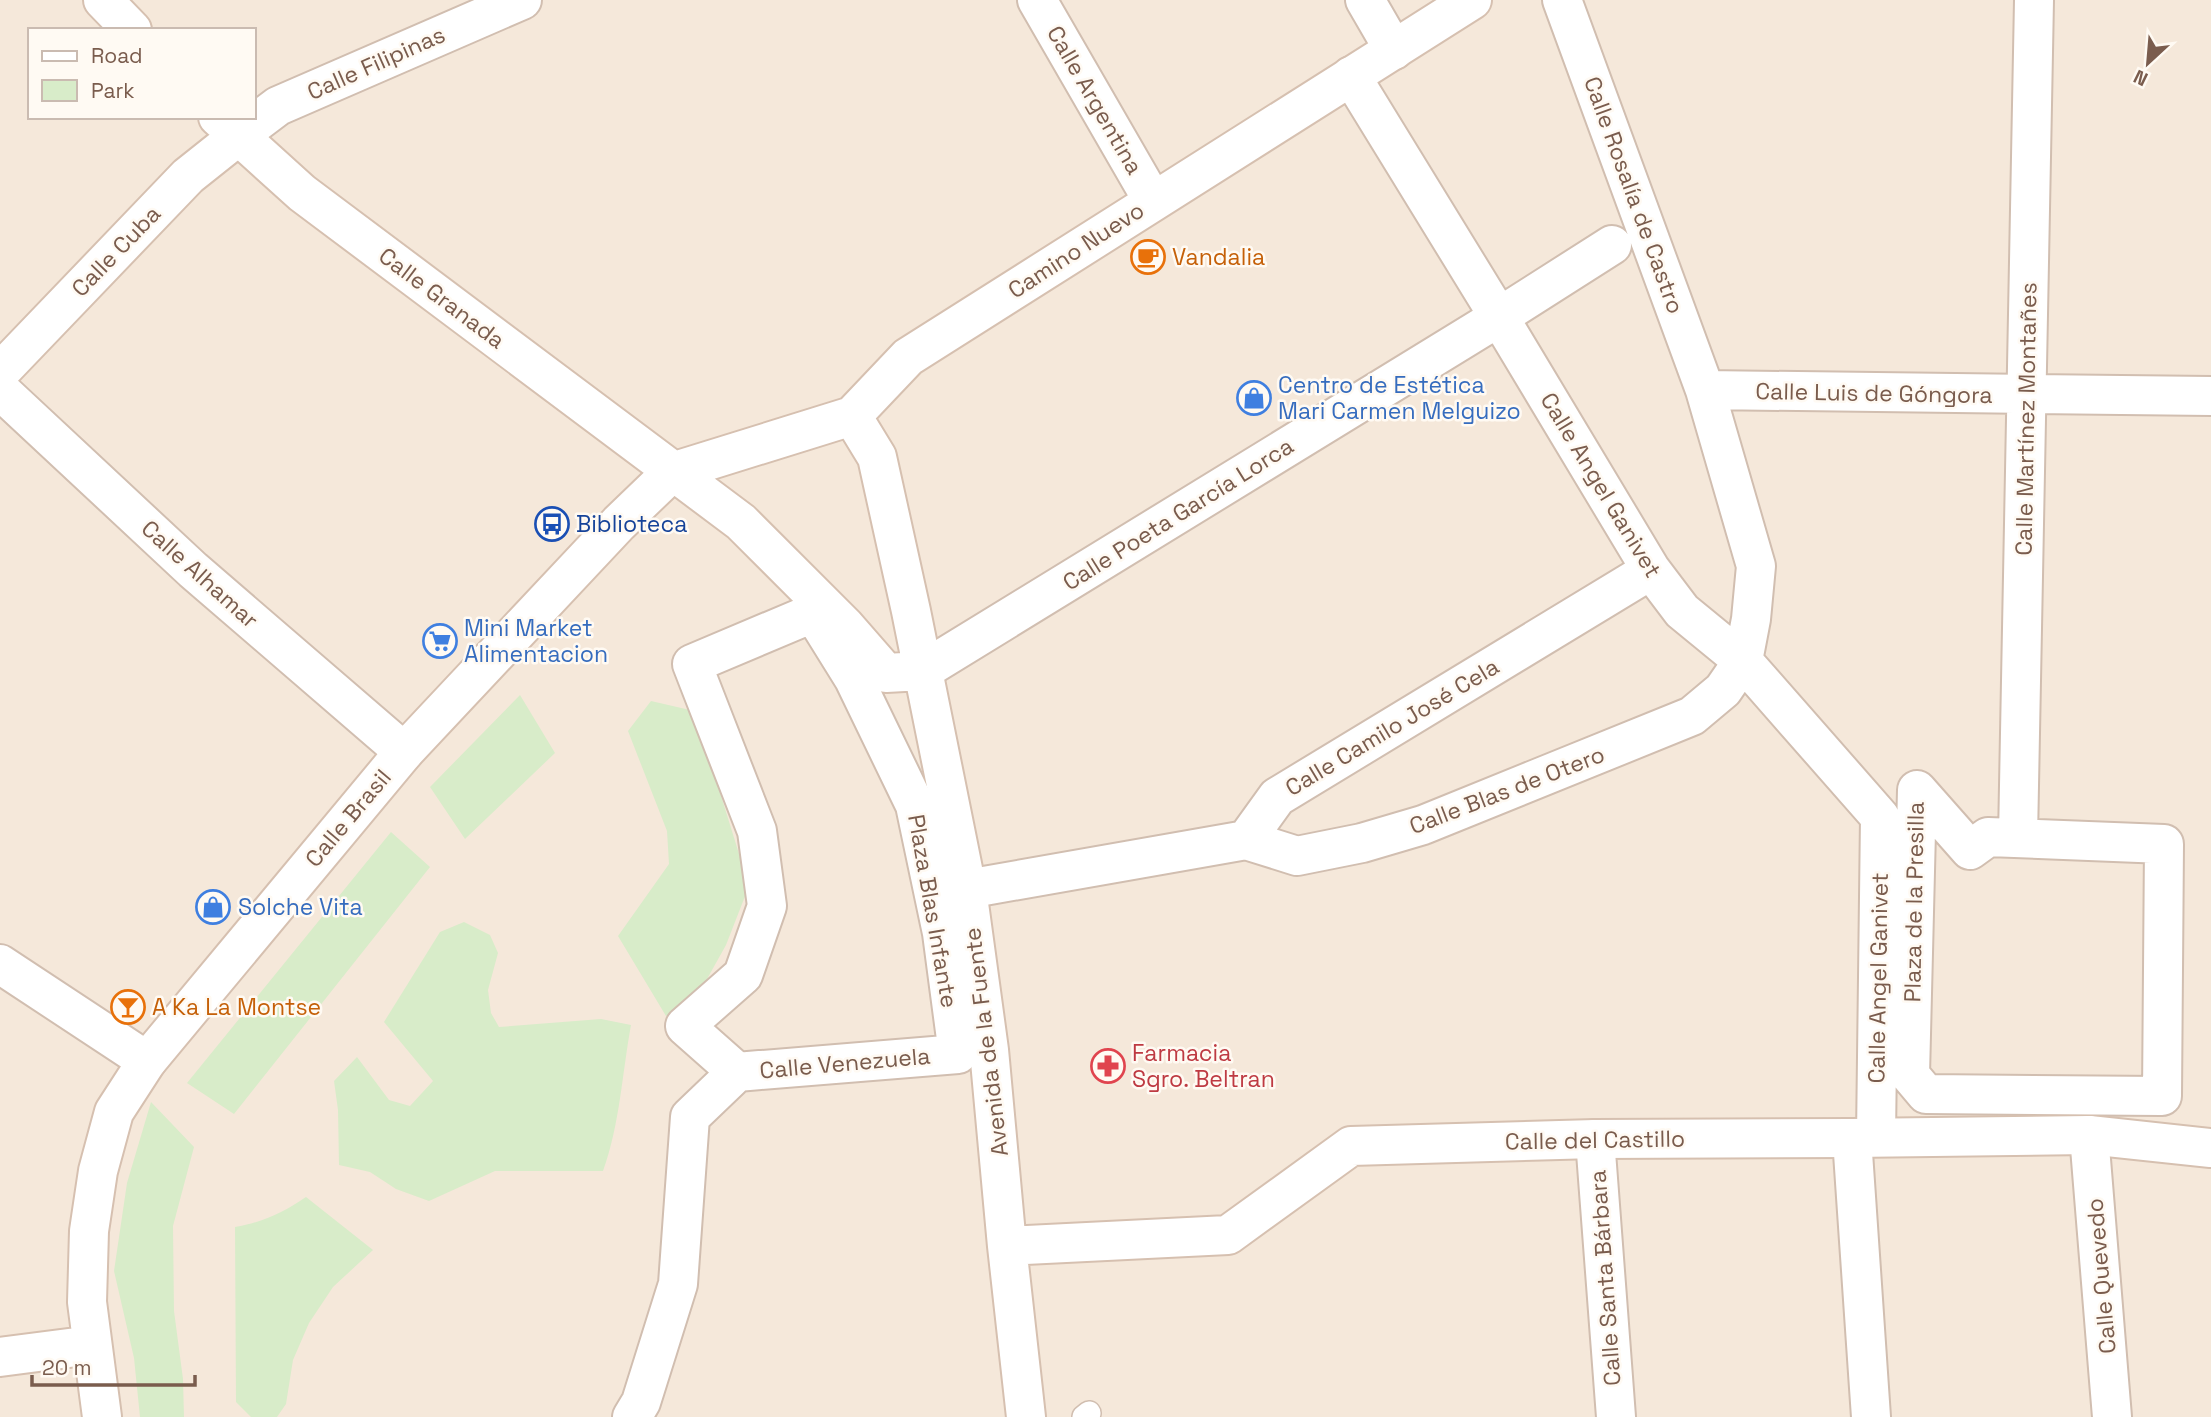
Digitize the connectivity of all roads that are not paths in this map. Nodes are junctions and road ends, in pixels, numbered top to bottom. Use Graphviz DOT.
graph roads {
  1 [pos="103,0"];
  2 [pos="522,0"];
  3 [pos="1037,0"];
  4 [pos="1365,0"];
  5 [pos="1472,0"];
  6 [pos="1562,0"];
  7 [pos="2034,0"];
  8 [pos="130,28"];
  9 [pos="1394,50"];
  10 [pos="1351,76"];
  11 [pos="256,115"];
  12 [pos="246,119"];
  13 [pos="227,127"];
  14 [pos="1153,201"];
  15 [pos="1612,244"];
  16 [pos="1499,317"];
  17 [pos="0,372"];
  18 [pos="0,390"];
  19 [pos="1705,390"];
  20 [pos="2026,395"];
  21 [pos="2211,397"];
  22 [pos="852,416"];
  23 [pos="672,472"];
  24 [pos="1651,570"];
  25 [pos="1743,661"];
  26 [pos="922,671"];
  27 [pos="404,752"];
  28 [pos="2018,838"];
  29 [pos="1246,840"];
  30 [pos="967,889"];
  31 [pos="0,964"];
  32 [pos="974,1052"];
  33 [pos="147,1061"];
  34 [pos="737,1072"];
  35 [pos="2089,1135"];
  36 [pos="1864,1138"];
  37 [pos="1595,1139"];
  38 [pos="2211,1148"];
  39 [pos="1007,1246"];
  40 [pos="92,1345"];
  41 [pos="0,1357"];
  42 [pos="102,1417"];
  43 [pos="632,1417"];
  44 [pos="1026,1417"];
  45 [pos="1616,1417"];
  46 [pos="1871,1417"];
  47 [pos="2112,1417"];
  1 -- 8 [label="street"];
  2 -- 11 [label="street, Calle Filipinas"];
  3 -- 14 [label="street, Calle Argentina"];
  4 -- 9 [label="street"];
  5 -- 9 [label="street, Camino Nuevo"];
  6 -- 19 [label="street, Calle Rosalía de Castro"];
  7 -- 20 [label="street, Calle Martínez Montañes"];
  9 -- 10 [label="street, Camino Nuevo"];
  10 -- 14 [label="street, Camino Nuevo"];
  10 -- 16 [label="street, Calle Angel Ganivet"];
  12 -- 13 [label="street, Calle Filipinas"];
  13 -- 17 [label="street, Calle Cuba"];
  13 -- 23 [label="street, Calle Granada"];
  14 -- 22 [label="street, Camino Nuevo"];
  15 -- 16 [label="street, Calle Poeta García Lorca"];
  16 -- 24 [label="street, Calle Angel Ganivet"];
  16 -- 26 [label="street, Calle Poeta García Lorca"];
  18 -- 27 [label="street, Calle Alhamar"];
  19 -- 20 [label="street, Calle Luis de Góngora"];
  19 -- 25 [label="street, Calle Rosalía de Castro"];
  20 -- 21 [label="street, Calle Luis de Góngora"];
  20 -- 28 [label="street, Calle Martínez Montañes"];
  22 -- 23 [label="street, Camino Nuevo"];
  22 -- 26 [label="street, Avenida de la Fuente"];
  23 -- 26 [label="street"];
  23 -- 27 [label="street, Calle Brasil"];
  24 -- 25 [label="street, Calle Angel Ganivet"];
  24 -- 29 [label="street, Calle Camilo José Cela"];
  25 -- 29 [label="street, Calle Blas de Otero"];
  25 -- 36 [label="street, Calle Angel Ganivet"];
  26 -- 30 [label="street, Avenida de la Fuente"];
  27 -- 33 [label="street, Calle Brasil"];
  28 -- 28 [label="street, Plaza de la Presilla"];
  29 -- 30 [label="street"];
  30 -- 32 [label="street, Avenida de la Fuente"];
  31 -- 33 [label="street"];
  32 -- 34 [label="street, Calle Venezuela"];
  32 -- 34 [label="street, Plaza Blas Infante"];
  32 -- 39 [label="street, Avenida de la Fuente"];
  33 -- 40 [label="street, Calle Brasil"];
  34 -- 43 [label="street, Calle Venezuela"];
  35 -- 36 [label="street, Calle del Castillo"];
  35 -- 38 [label="street, Calle del Castillo"];
  35 -- 47 [label="street, Calle Quevedo"];
  36 -- 37 [label="street, Calle del Castillo"];
  36 -- 46 [label="street, Calle Angel Ganivet"];
  37 -- 39 [label="street, Calle del Castillo"];
  37 -- 45 [label="street, Calle Santa Bárbara"];
  39 -- 44 [label="street, Avenida de la Fuente"];
  40 -- 41 [label="street"];
  40 -- 42 [label="street, Calle Brasil"];
}
